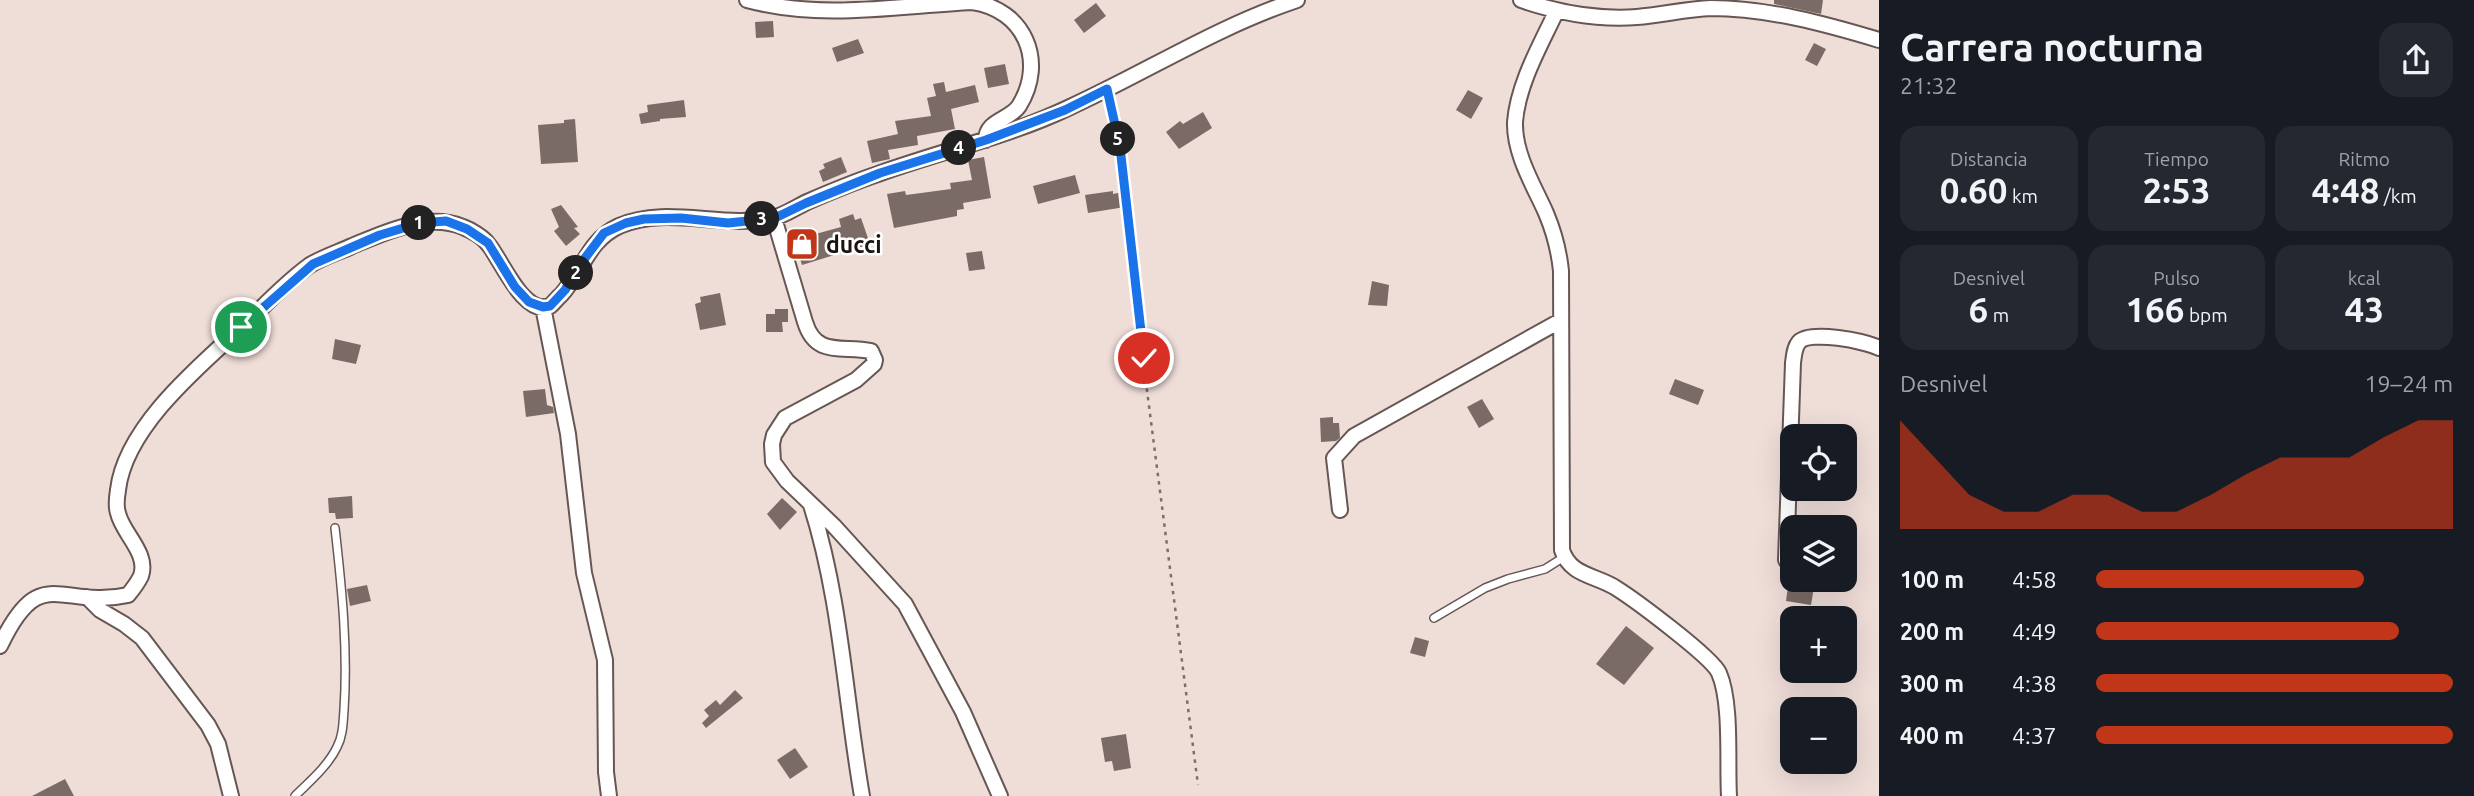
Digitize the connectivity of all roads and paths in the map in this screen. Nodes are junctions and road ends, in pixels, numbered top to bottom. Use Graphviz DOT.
graph roads {
  1 [pos="747,0"];
  2 [pos="1297,0"];
  3 [pos="1521,0"];
  4 [pos="1556,12"];
  5 [pos="1879,40"];
  6 [pos="1107,89"];
  7 [pos="986,140"];
  8 [pos="775,218"];
  9 [pos="543,307"];
  10 [pos="1560,321"];
  11 [pos="1879,348"];
  12 [pos="811,503"];
  13 [pos="1340,510"];
  14 [pos="1788,515"];
  15 [pos="335,528"];
  16 [pos="1564,558"];
  17 [pos="87,597"];
  18 [pos="1434,618"];
  19 [pos="0,646"];
  20 [pos="1198,785"];
  21 [pos="231,796"];
  22 [pos="295,796"];
  23 [pos="609,796"];
  24 [pos="862,796"];
  25 [pos="1000,796"];
  26 [pos="1729,796"];
  1 -- 7 [label="street"];
  2 -- 6 [label="street"];
  3 -- 4 [label="street"];
  4 -- 5 [label="street"];
  4 -- 10 [label="street"];
  6 -- 7 [label="street"];
  6 -- 20 [label="path"];
  7 -- 8 [label="street"];
  8 -- 9 [label="street"];
  8 -- 12 [label="street"];
  9 -- 17 [label="street"];
  9 -- 23 [label="street"];
  10 -- 13 [label="street"];
  10 -- 16 [label="street"];
  11 -- 14 [label="street"];
  12 -- 24 [label="street"];
  12 -- 25 [label="street"];
  15 -- 22 [label="lane"];
  16 -- 18 [label="lane"];
  16 -- 26 [label="street"];
  17 -- 19 [label="street"];
  17 -- 21 [label="street"];
}
